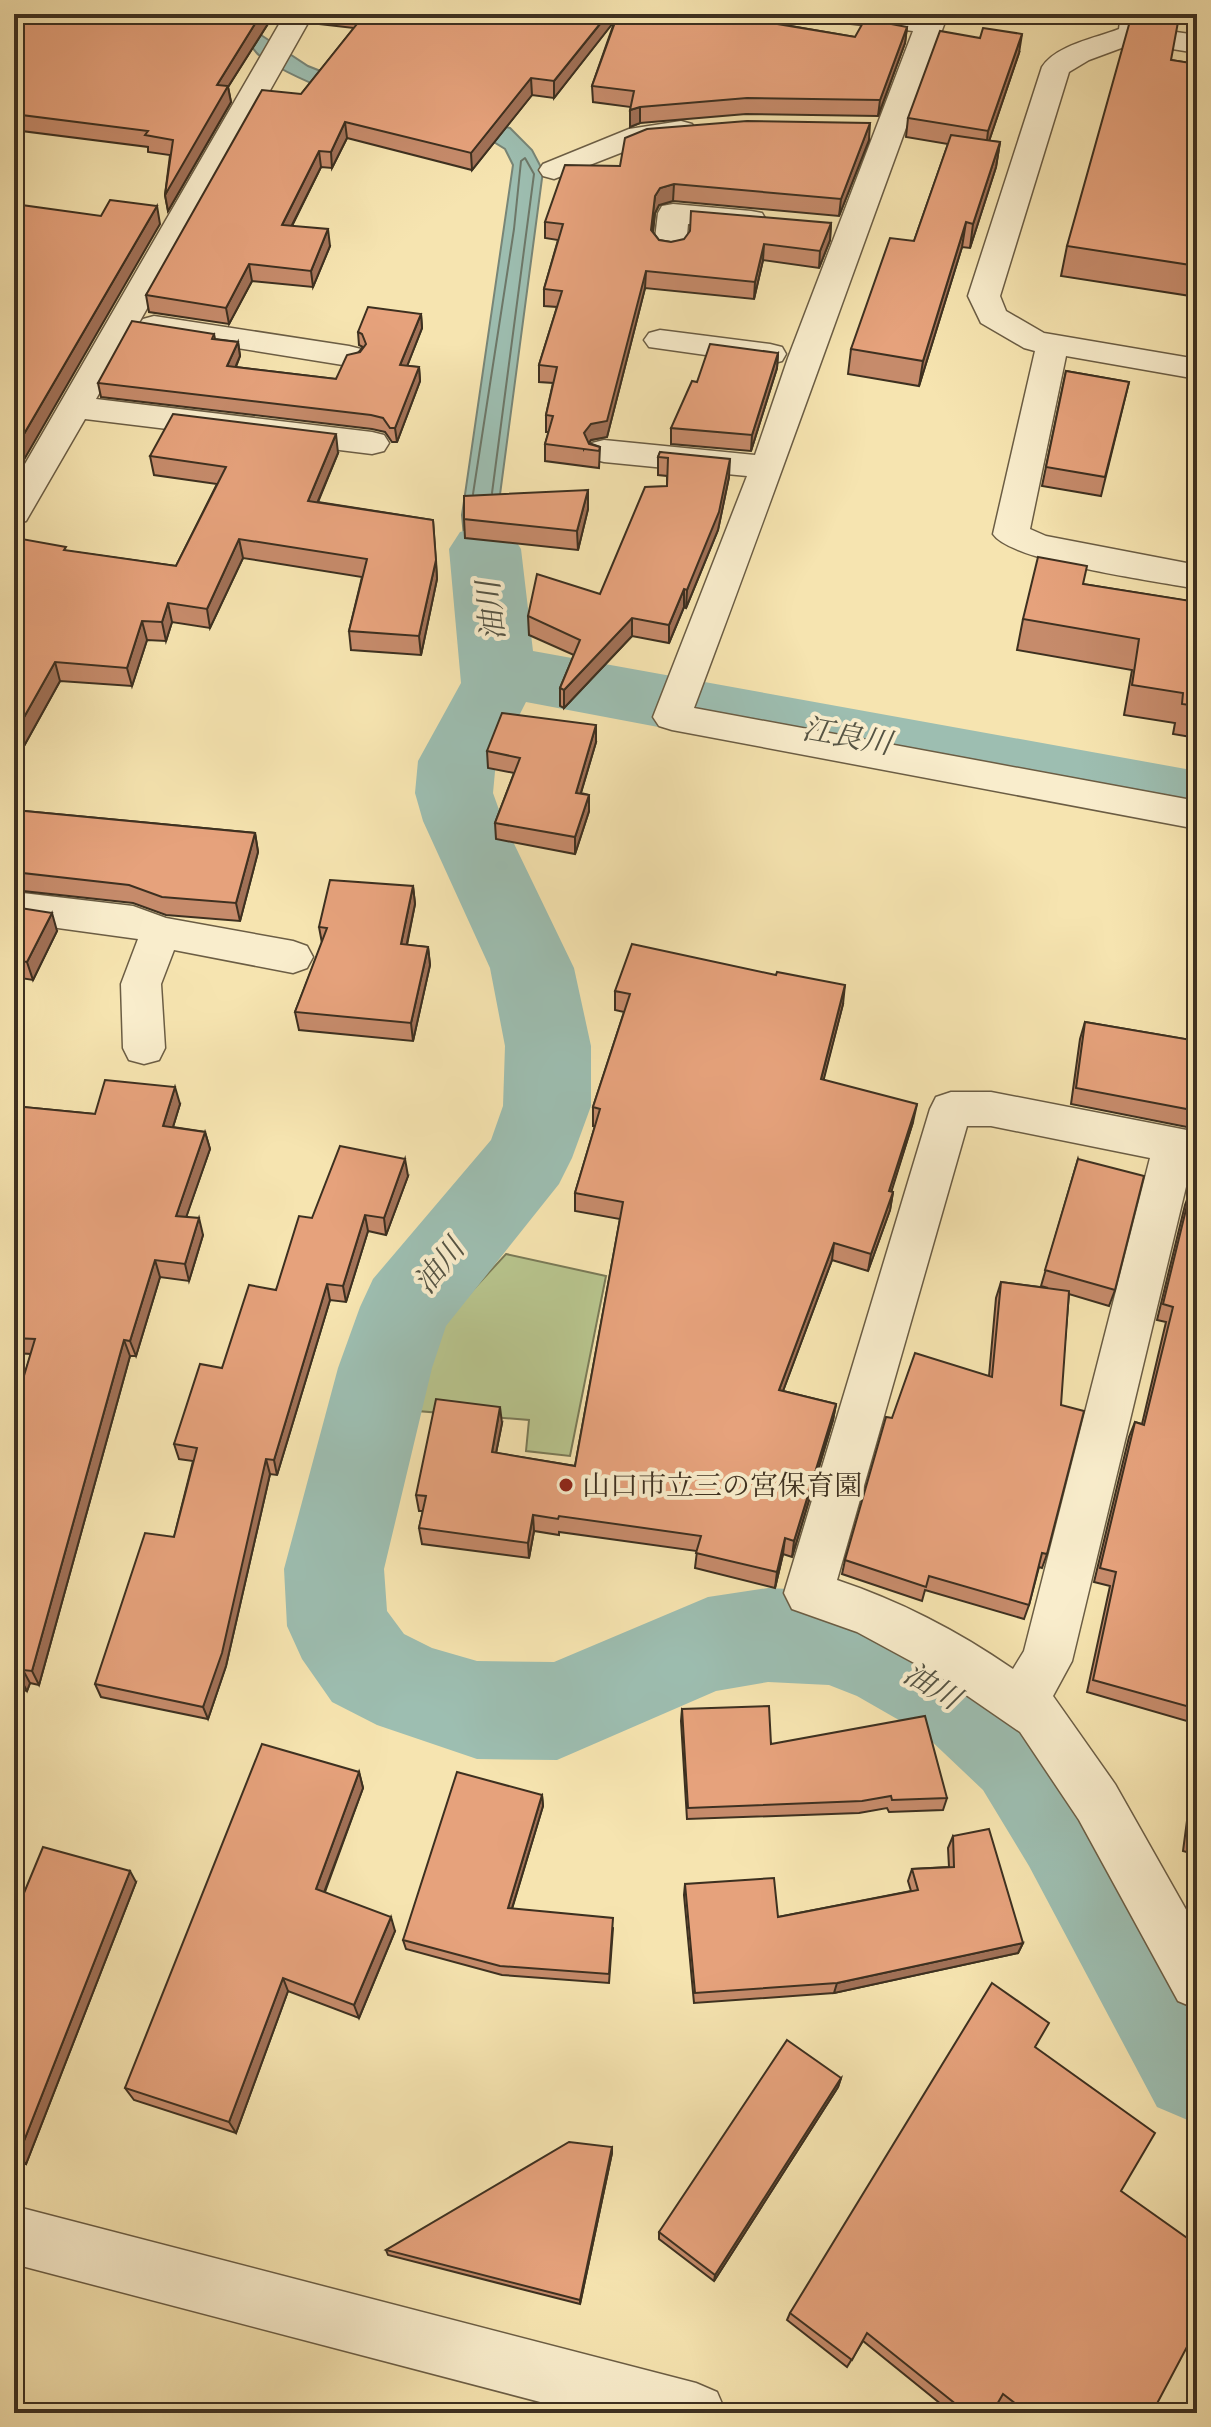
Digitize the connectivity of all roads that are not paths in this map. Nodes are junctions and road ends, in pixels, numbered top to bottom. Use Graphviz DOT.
graph roads {
  1 [pos="299,14"];
  2 [pos="838,14"];
  3 [pos="932,19"];
  4 [pos="1134,24"];
  5 [pos="1197,44"];
  6 [pos="702,129"];
  7 [pos="554,170"];
  8 [pos="778,222"];
  9 [pos="670,247"];
  10 [pos="124,321"];
  11 [pos="660,340"];
  12 [pos="1053,345"];
  13 [pos="349,356"];
  14 [pos="804,358"];
  15 [pos="1197,369"];
  16 [pos="74,407"];
  17 [pos="372,443"];
  18 [pos="604,451"];
  19 [pos="768,467"];
  20 [pos="14,513"];
  21 [pos="1197,577"];
  22 [pos="1197,815"];
  23 [pos="14,907"];
  24 [pos="161,932"];
  25 [pos="293,957"];
  26 [pos="144,1048"];
  27 [pos="1186,1148"];
  28 [pos="1019,1702"];
  29 [pos="1193,1965"];
  30 [pos="14,2235"];
  31 [pos="668,2409"];
  1 -- 10 [label="street"];
  2 -- 3 [label="street"];
  3 -- 14 [label="street"];
  4 -- 5 [label="street"];
  4 -- 12 [label="street"];
  6 -- 7 [label="street"];
  8 -- 9 [label="street"];
  10 -- 13 [label="street"];
  10 -- 16 [label="street"];
  11 -- 14 [label="street"];
  12 -- 15 [label="street"];
  12 -- 21 [label="street"];
  14 -- 19 [label="street"];
  16 -- 17 [label="street"];
  16 -- 20 [label="street"];
  18 -- 19 [label="street"];
  19 -- 22 [label="street"];
  23 -- 24 [label="street"];
  24 -- 25 [label="street"];
  24 -- 26 [label="street"];
  27 -- 28 [label="street"];
  27 -- 28 [label="street"];
  28 -- 29 [label="street"];
  30 -- 31 [label="street"];
}
